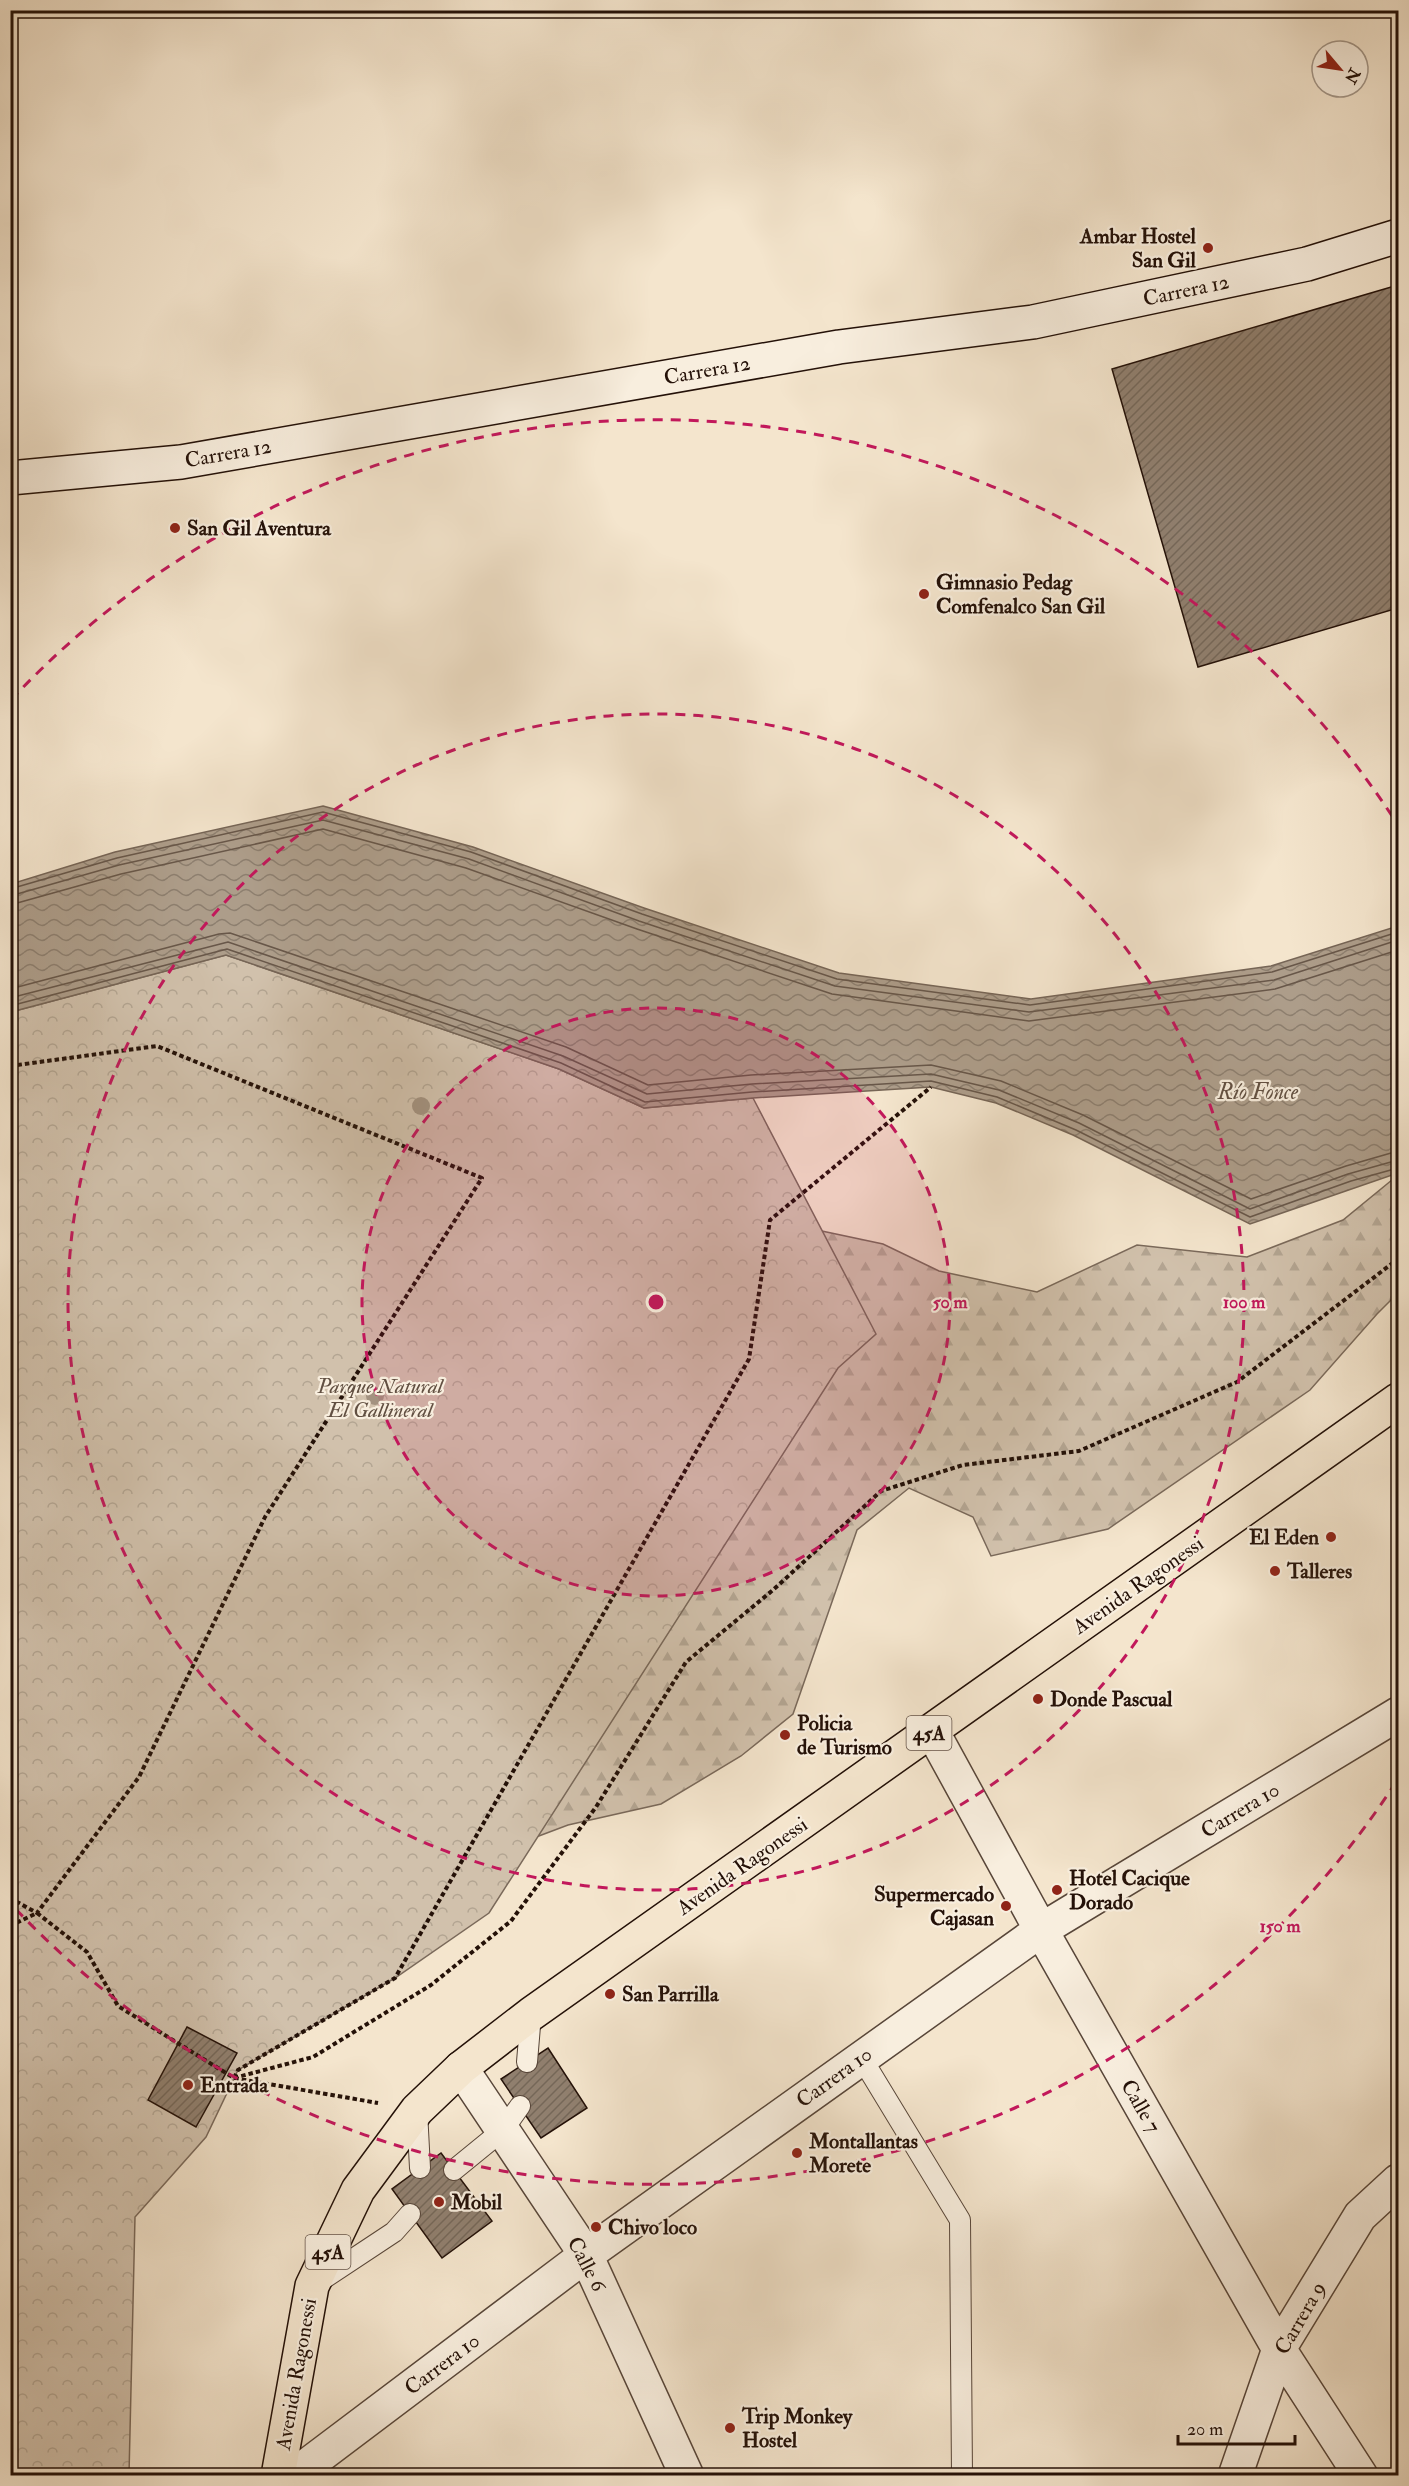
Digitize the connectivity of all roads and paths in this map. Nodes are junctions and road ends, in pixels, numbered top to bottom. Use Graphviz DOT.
graph roads {
  1 [pos="1398,236"];
  2 [pos="10,478"];
  3 [pos="10,1066"];
  4 [pos="931,1087"];
  5 [pos="1398,1259"];
  6 [pos="1398,1401"];
  7 [pos="1398,1714"];
  8 [pos="932,1731"];
  9 [pos="10,1898"];
  10 [pos="37,1913"];
  11 [pos="10,1926"];
  12 [pos="1041,1930"];
  13 [pos="531,2014"];
  14 [pos="861,2057"];
  15 [pos="527,2062"];
  16 [pos="461,2068"];
  17 [pos="234,2078"];
  18 [pos="417,2110"];
  19 [pos="512,2118"];
  20 [pos="420,2168"];
  21 [pos="454,2170"];
  22 [pos="1398,2181"];
  23 [pos="410,2214"];
  24 [pos="586,2255"];
  25 [pos="312,2286"];
  26 [pos="1279,2349"];
  27 [pos="278,2475"];
  28 [pos="293,2475"];
  29 [pos="687,2475"];
  30 [pos="962,2475"];
  31 [pos="1235,2475"];
  32 [pos="1361,2475"];
  1 -- 2 [label="street, Carrera 12"];
  3 -- 10 [label="path"];
  4 -- 17 [label="path"];
  5 -- 17 [label="path"];
  6 -- 8 [label="highway, Avenida Ragonessi / 45A"];
  7 -- 12 [label="street, Carrera 10"];
  8 -- 12 [label="street, Calle 7"];
  8 -- 13 [label="highway, Avenida Ragonessi / 45A"];
  9 -- 10 [label="path"];
  10 -- 11 [label="path"];
  10 -- 17 [label="path"];
  12 -- 14 [label="street, Carrera 10"];
  12 -- 26 [label="street, Calle 7"];
  13 -- 15 [label="lane"];
  13 -- 16 [label="highway, Avenida Ragonessi / 45A"];
  14 -- 24 [label="street, Carrera 10"];
  14 -- 30 [label="lane"];
  16 -- 18 [label="highway, Avenida Ragonessi / 45A"];
  16 -- 19 [label="street, Calle 6"];
  17 -- 18 [label="path"];
  18 -- 20 [label="lane"];
  18 -- 25 [label="highway, Avenida Ragonessi / 45A"];
  19 -- 21 [label="lane"];
  19 -- 24 [label="street, Calle 6"];
  22 -- 26 [label="street, Carrera 9"];
  23 -- 25 [label="lane"];
  24 -- 28 [label="street, Carrera 10"];
  24 -- 29 [label="street, Calle 6"];
  25 -- 27 [label="highway, Avenida Ragonessi / 45A"];
  26 -- 31 [label="street, Carrera 9"];
  26 -- 32 [label="street, Calle 7"];
}
